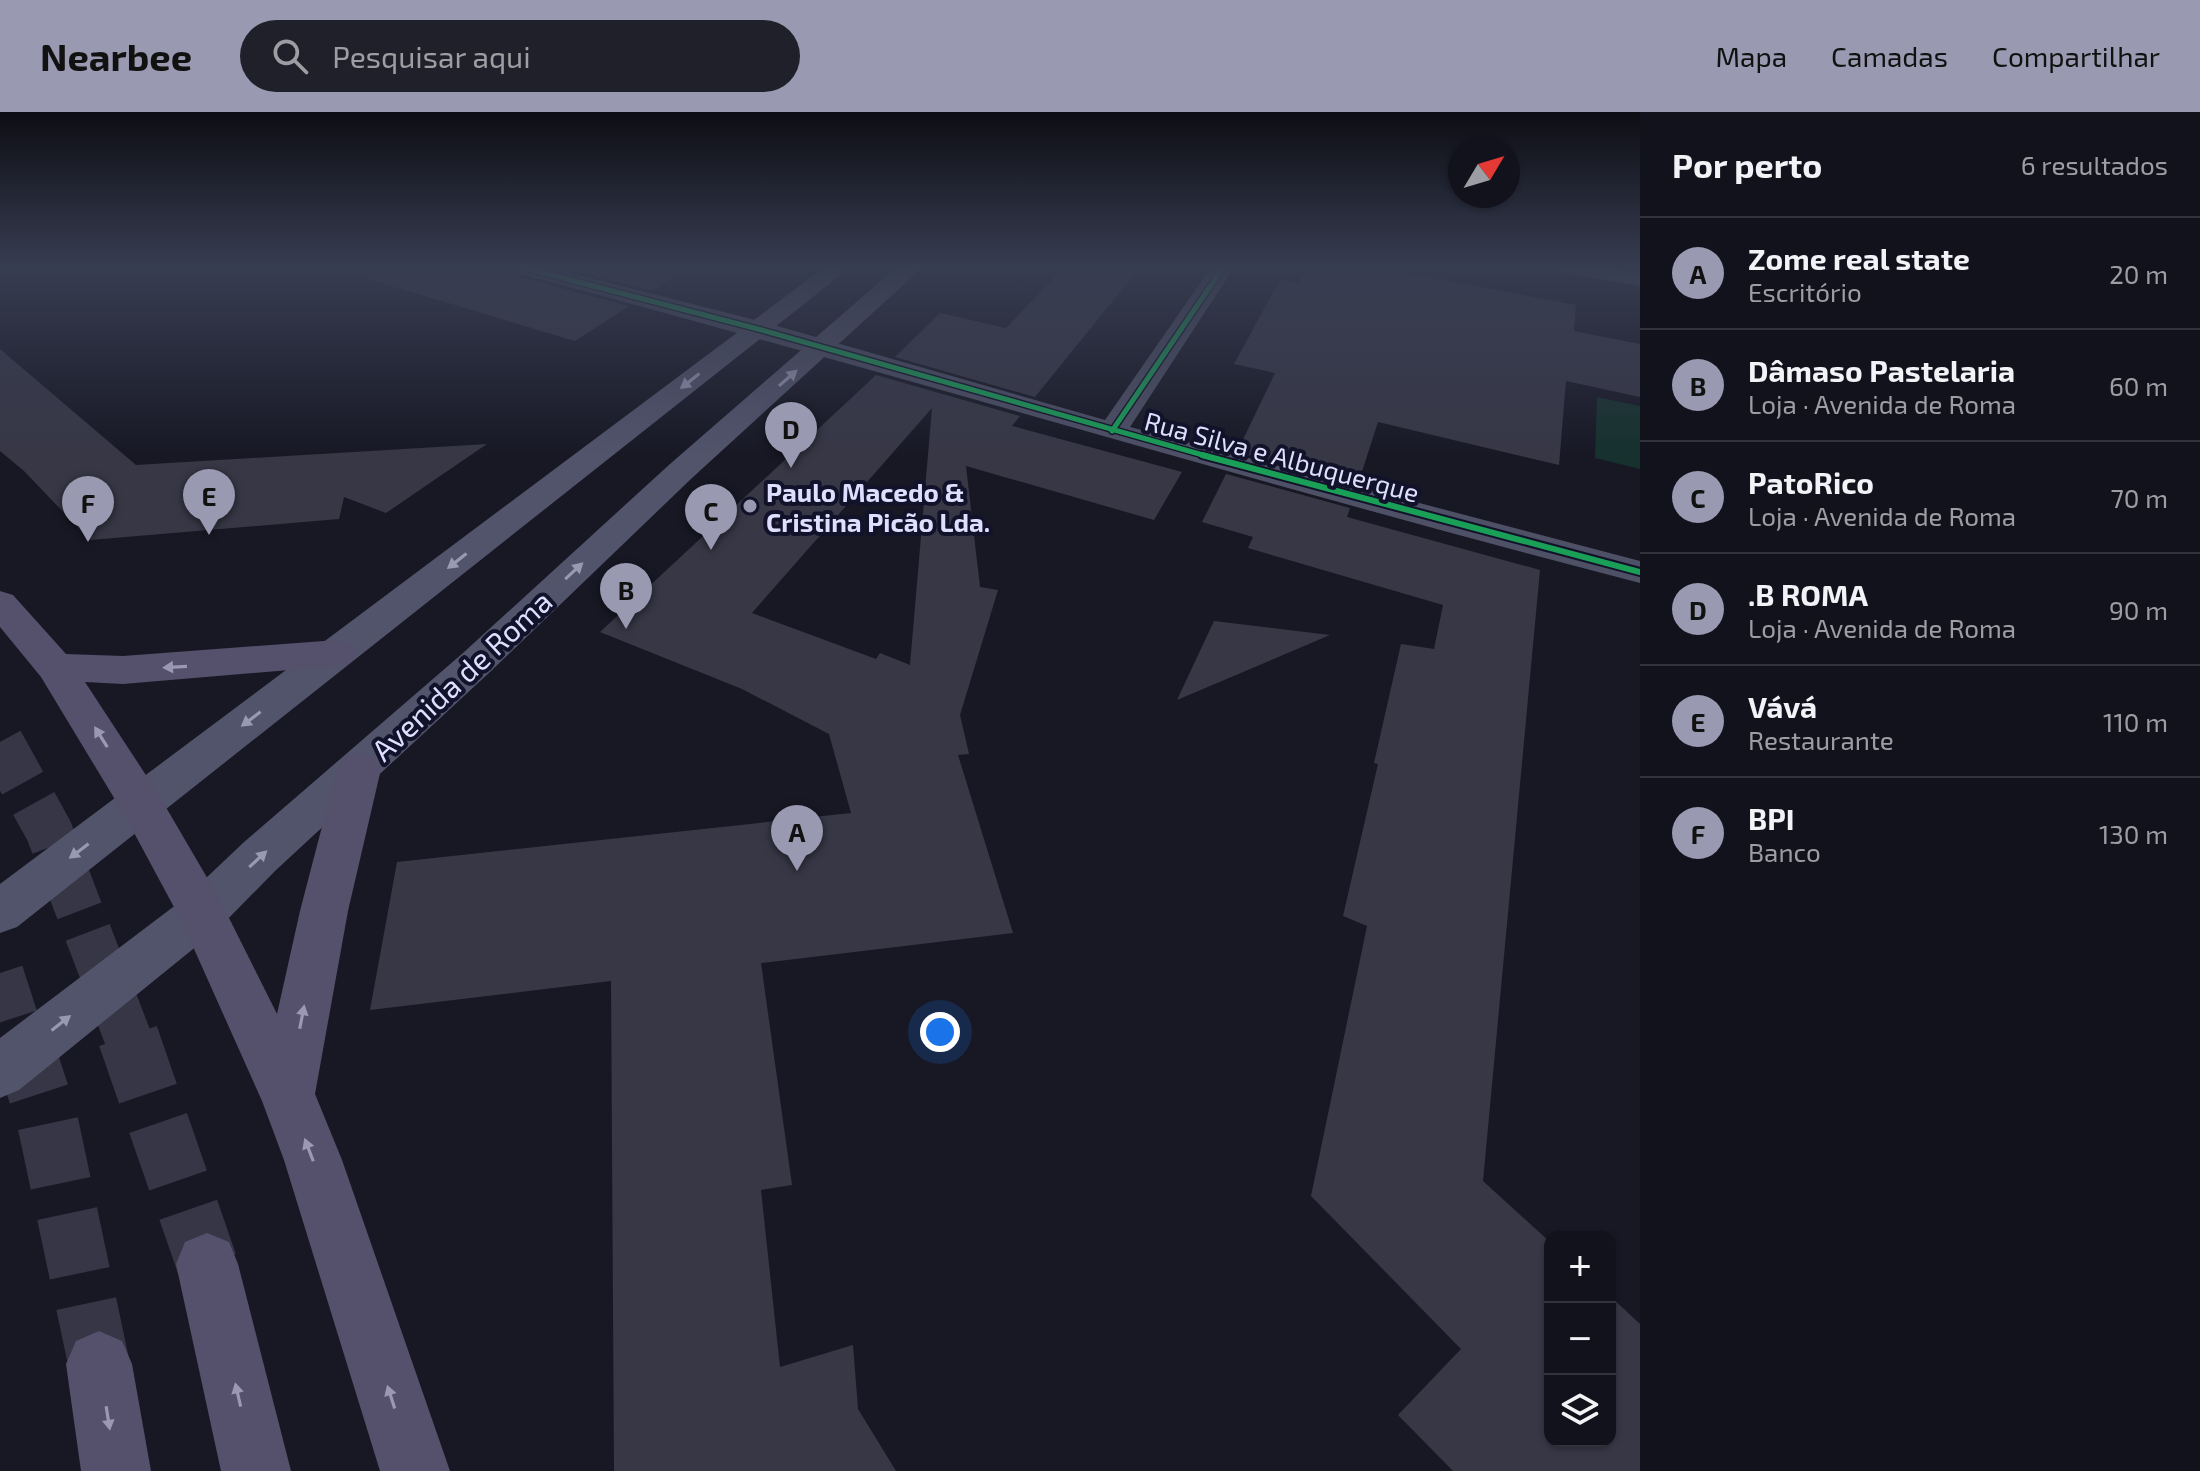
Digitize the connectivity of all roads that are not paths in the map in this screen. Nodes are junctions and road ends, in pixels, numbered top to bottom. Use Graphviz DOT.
graph roads {
  1 [pos="758,329"];
  2 [pos="759,329"];
  3 [pos="842,329"];
  4 [pos="1181,329"];
  5 [pos="822,348"];
  6 [pos="1112,431"];
  7 [pos="1640,572"];
  8 [pos="0,603"];
  9 [pos="337,653"];
  10 [pos="55,667"];
  11 [pos="359,769"];
  12 [pos="141,804"];
  13 [pos="0,912"];
  14 [pos="202,913"];
  15 [pos="0,1071"];
  16 [pos="287,1094"];
  17 [pos="207,1264"];
  18 [pos="99,1364"];
  19 [pos="116,1471"];
  20 [pos="256,1471"];
  21 [pos="415,1471"];
  1 -- 9 [label="main road, one-way"];
  2 -- 5 [label="street, Rua Silva e Albuquerque"];
  3 -- 5 [label="main road, Avenida de Roma"];
  4 -- 6 [label="street"];
  5 -- 6 [label="street, Rua Silva e Albuquerque"];
  11 -- 5 [label="main road, Avenida de Roma, one-way"];
  6 -- 7 [label="street, Rua Silva e Albuquerque"];
  8 -- 10 [label="main road"];
  9 -- 10 [label="main road, one-way"];
  9 -- 12 [label="main road, one-way"];
  12 -- 10 [label="main road, one-way"];
  14 -- 11 [label="main road, Avenida de Roma, one-way"];
  16 -- 11 [label="main road, one-way"];
  12 -- 13 [label="main road, one-way"];
  12 -- 14 [label="main road"];
  15 -- 14 [label="main road, Avenida de Roma, one-way"];
  14 -- 16 [label="main road"];
  21 -- 16 [label="main road, one-way"];
  20 -- 17 [label="main road, one-way"];
  18 -- 19 [label="main road, one-way"];
}
